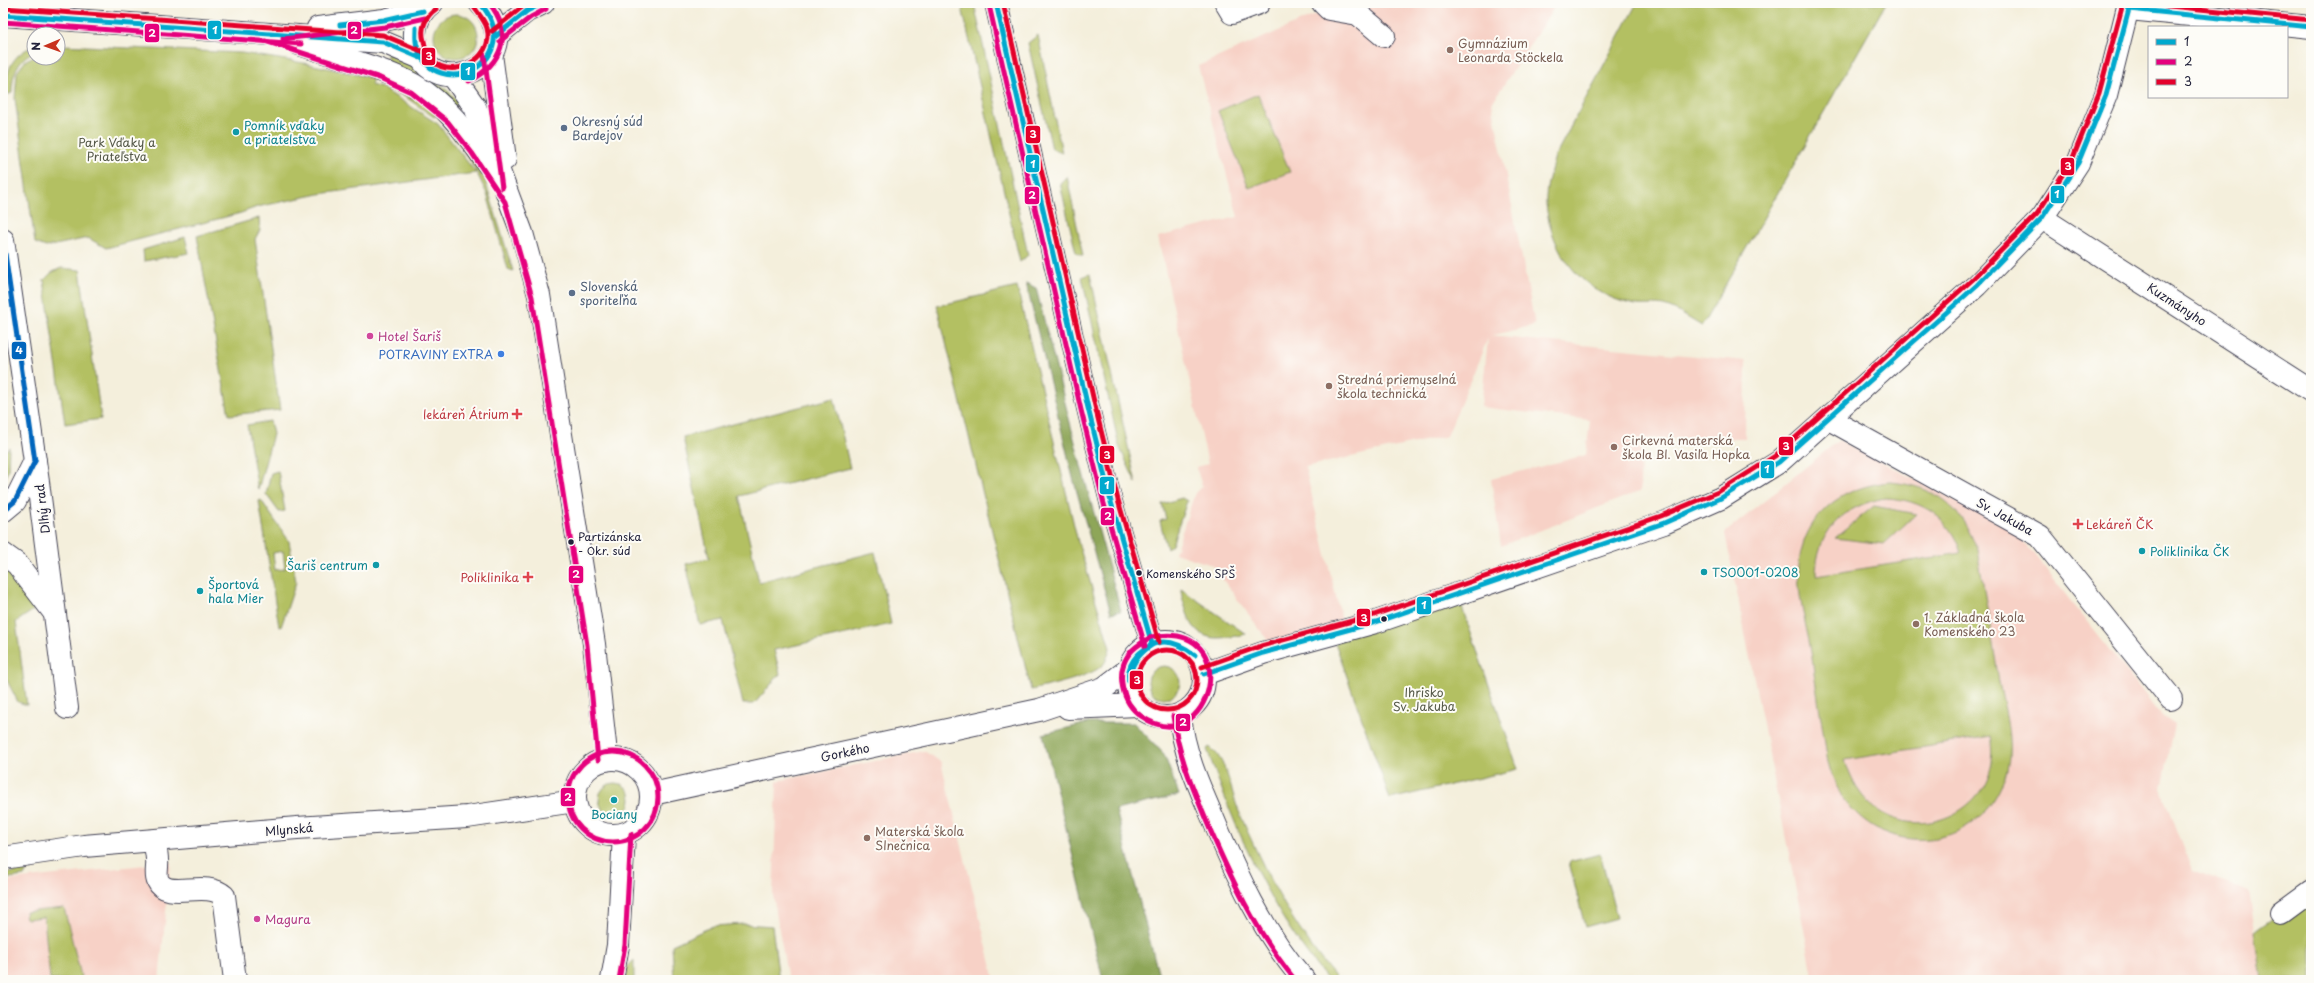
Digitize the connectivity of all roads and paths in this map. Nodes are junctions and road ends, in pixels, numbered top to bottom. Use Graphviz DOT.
graph roads {
  1 [pos="480,3"];
  2 [pos="543,3"];
  3 [pos="996,3"];
  4 [pos="1226,3"];
  5 [pos="1259,3"];
  6 [pos="1324,3"];
  7 [pos="2129,6"];
  8 [pos="427,7"];
  9 [pos="3,15"];
  10 [pos="2311,27"];
  11 [pos="267,34"];
  12 [pos="1384,36"];
  13 [pos="494,45"];
  14 [pos="423,59"];
  15 [pos="453,76"];
  16 [pos="511,199"];
  17 [pos="2042,218"];
  18 [pos="3,240"];
  19 [pos="5,269"];
  20 [pos="2311,391"];
  21 [pos="1829,419"];
  22 [pos="35,461"];
  23 [pos="3,510"];
  24 [pos="3,554"];
  25 [pos="54,612"];
  26 [pos="1152,644"];
  27 [pos="1129,669"];
  28 [pos="1204,674"];
  29 [pos="2171,699"];
  30 [pos="1138,705"];
  31 [pos="67,708"];
  32 [pos="1039,710"];
  33 [pos="1180,715"];
  34 [pos="605,760"];
  35 [pos="652,794"];
  36 [pos="575,801"];
  37 [pos="624,834"];
  38 [pos="154,841"];
  39 [pos="3,858"];
  40 [pos="2311,891"];
  41 [pos="2280,913"];
  42 [pos="235,980"];
  43 [pos="612,980"];
  44 [pos="1304,980"];
  1 -- 13 [label="street"];
  2 -- 13 [label="street"];
  3 -- 26 [label="street"];
  4 -- 5 [label="street"];
  6 -- 12 [label="street"];
  7 -- 10 [label="street"];
  7 -- 17 [label="street"];
  8 -- 11 [label="street"];
  8 -- 14 [label="street"];
  9 -- 11 [label="street"];
  11 -- 14 [label="street"];
  11 -- 16 [label="street"];
  13 -- 15 [label="street"];
  13 -- 16 [label="street"];
  14 -- 15 [label="street"];
  15 -- 16 [label="street"];
  16 -- 34 [label="street"];
  17 -- 20 [label="street, Kuzmányho"];
  17 -- 21 [label="street"];
  18 -- 19 [label="street, Dlhý rad"];
  19 -- 22 [label="street, Dlhý rad"];
  21 -- 28 [label="street"];
  21 -- 29 [label="street, Sv. Jakuba"];
  22 -- 23 [label="street"];
  22 -- 25 [label="street, Dlhý rad"];
  24 -- 25 [label="street"];
  25 -- 31 [label="street, Dlhý rad"];
  26 -- 27 [label="street"];
  26 -- 28 [label="street"];
  27 -- 30 [label="street"];
  27 -- 32 [label="street, Gorkého"];
  28 -- 33 [label="street"];
  30 -- 32 [label="street, Gorkého"];
  30 -- 33 [label="street"];
  32 -- 35 [label="street, Gorkého"];
  33 -- 44 [label="street"];
  34 -- 35 [label="street"];
  34 -- 36 [label="street"];
  35 -- 37 [label="street"];
  36 -- 37 [label="street"];
  36 -- 38 [label="street, Mlynská"];
  37 -- 43 [label="street"];
  38 -- 39 [label="street, Mlynská"];
  38 -- 42 [label="street"];
  40 -- 41 [label="street"];
}
